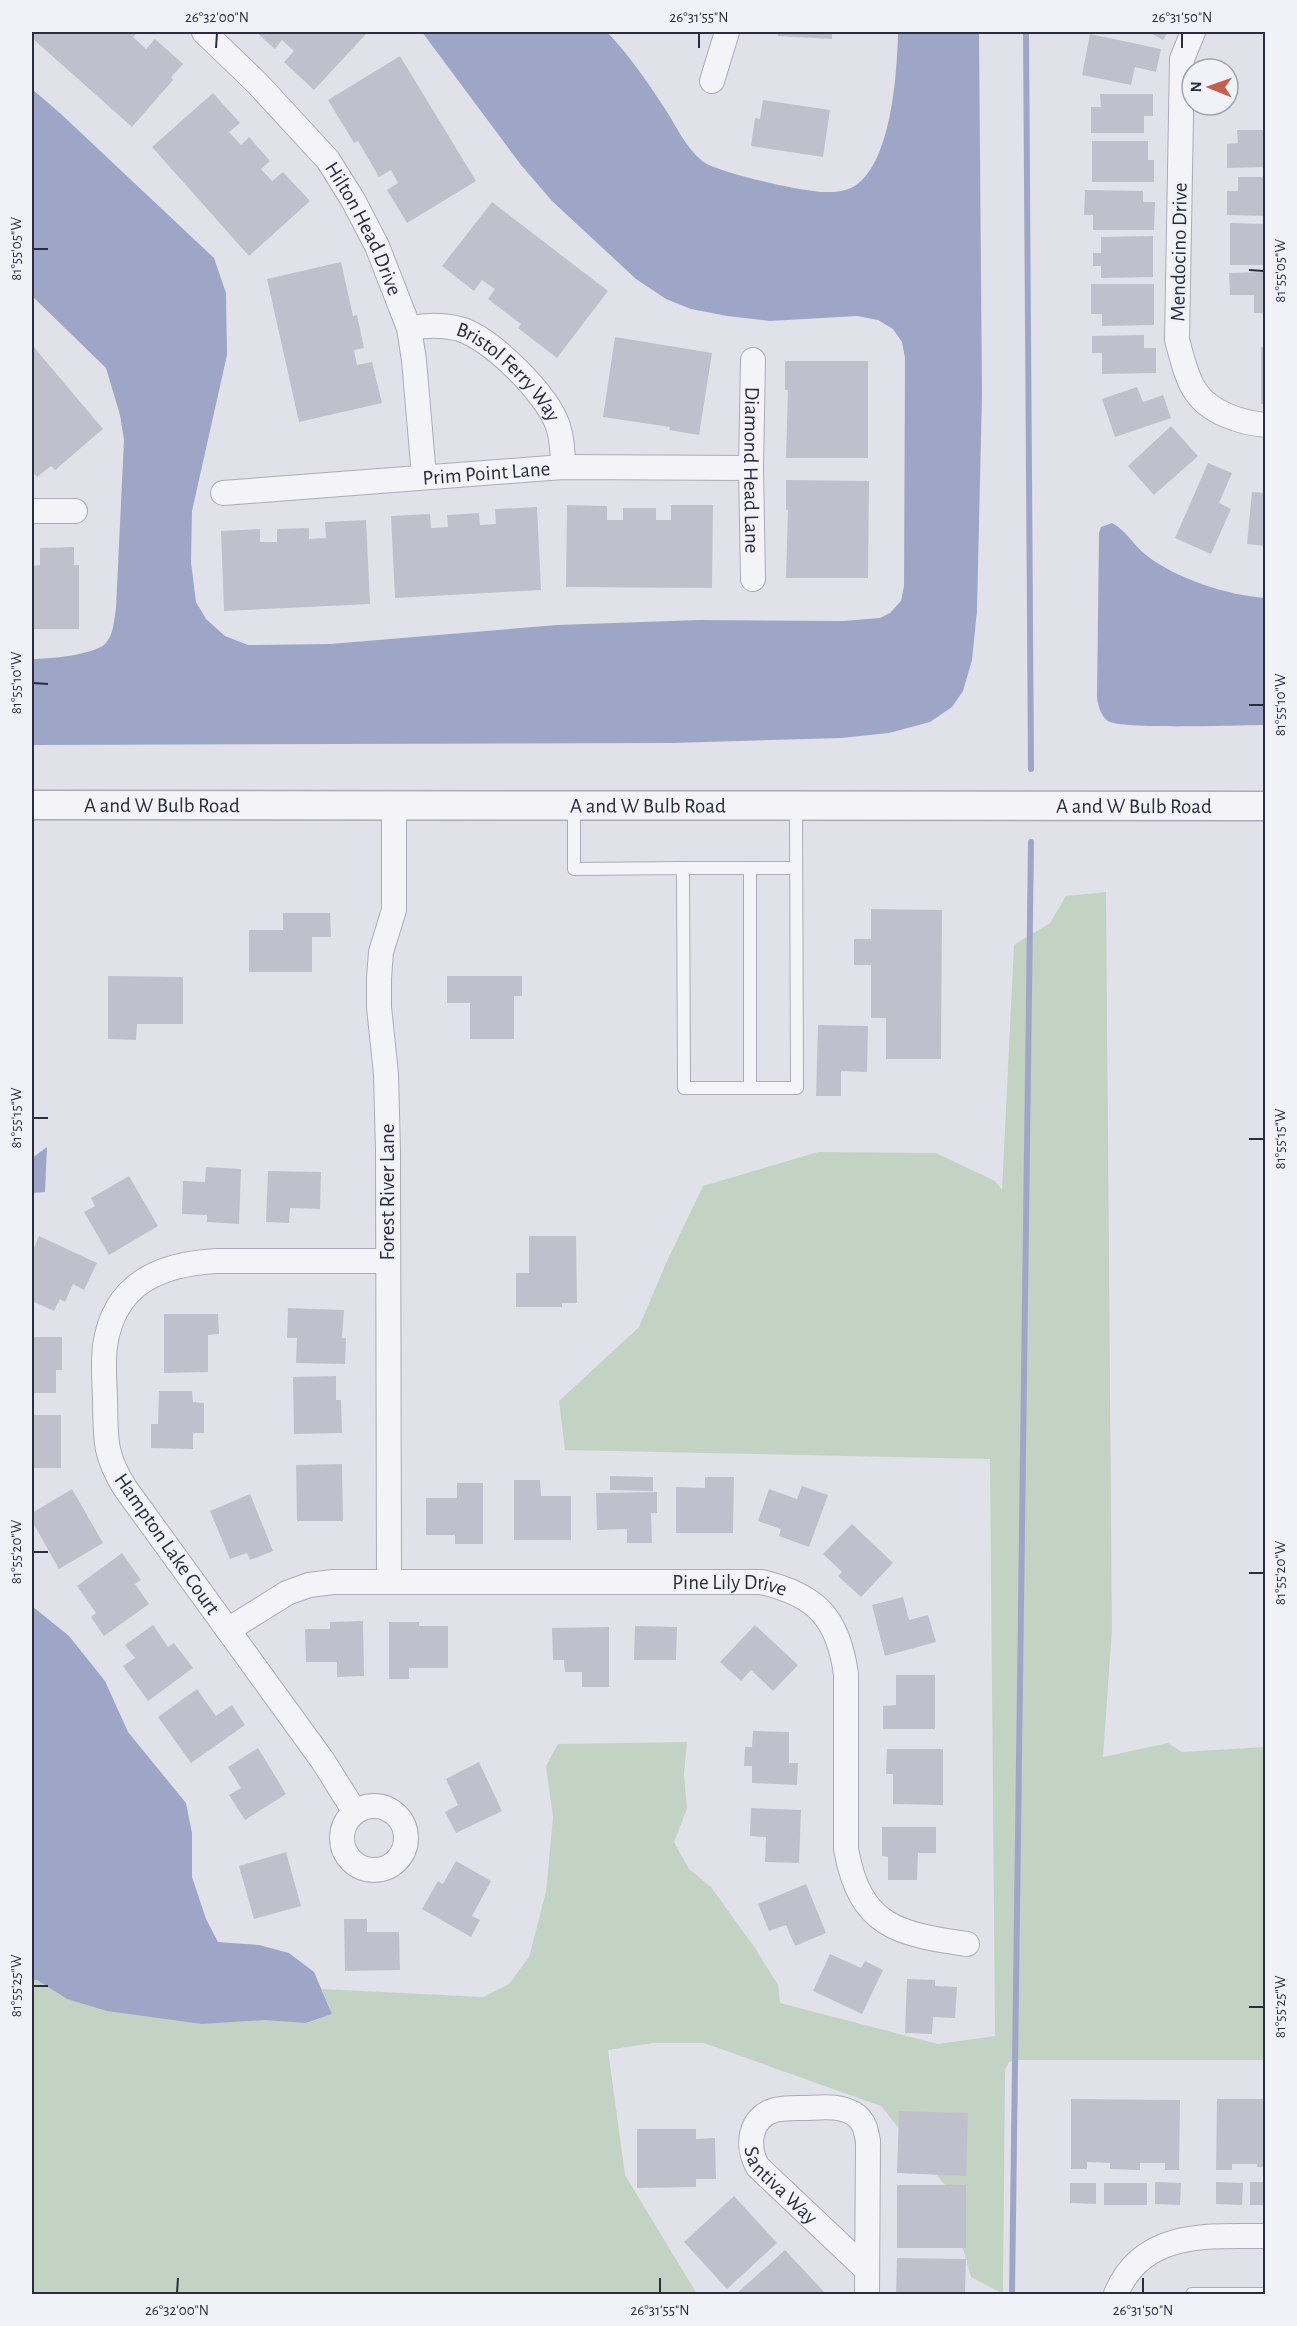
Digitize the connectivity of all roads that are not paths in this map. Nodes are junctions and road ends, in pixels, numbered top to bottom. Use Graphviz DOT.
graph roads {
  1 [pos="204,32"];
  2 [pos="727,32"];
  3 [pos="1193,32"];
  4 [pos="712,81"];
  5 [pos="409,328"];
  6 [pos="753,360"];
  7 [pos="1266,425"];
  8 [pos="563,467"];
  9 [pos="751,468"];
  10 [pos="424,476"];
  11 [pos="223,493"];
  12 [pos="32,511"];
  13 [pos="75,511"];
  14 [pos="753,579"];
  15 [pos="32,804"];
  16 [pos="394,805"];
  17 [pos="574,805"];
  18 [pos="796,806"];
  19 [pos="1266,806"];
  20 [pos="683,868"];
  21 [pos="750,868"];
  22 [pos="796,868"];
  23 [pos="750,1086"];
  24 [pos="387,1261"];
  25 [pos="389,1582"];
  26 [pos="228,1630"];
  27 [pos="355,1812"];
  28 [pos="968,1944"];
  29 [pos="1266,2236"];
  30 [pos="867,2270"];
  31 [pos="1264,2294"];
  32 [pos="867,2295"];
  33 [pos="1116,2295"];
  34 [pos="1192,2295"];
  1 -- 5 [label="street, Hilton Head Drive"];
  2 -- 4 [label="street"];
  3 -- 7 [label="street, Mendocino Drive"];
  5 -- 8 [label="street, Bristol Ferry Way"];
  5 -- 10 [label="street, Hilton Head Drive"];
  6 -- 9 [label="street, Diamond Head Lane"];
  8 -- 9 [label="street, Prim Point Lane"];
  8 -- 10 [label="street, Prim Point Lane"];
  9 -- 14 [label="street, Diamond Head Lane"];
  10 -- 11 [label="street, Prim Point Lane"];
  12 -- 13 [label="street"];
  15 -- 16 [label="street, A and W Bulb Road"];
  16 -- 17 [label="street, A and W Bulb Road"];
  16 -- 24 [label="street, Forest River Lane"];
  17 -- 18 [label="street, A and W Bulb Road"];
  17 -- 20 [label="lane"];
  18 -- 19 [label="street, A and W Bulb Road"];
  18 -- 22 [label="lane"];
  20 -- 21 [label="lane"];
  20 -- 23 [label="lane"];
  21 -- 22 [label="lane"];
  21 -- 23 [label="lane"];
  22 -- 23 [label="lane"];
  24 -- 25 [label="street, Forest River Lane"];
  24 -- 26 [label="street, Hampton Lake Court"];
  25 -- 26 [label="street, Pine Lily Drive"];
  25 -- 28 [label="street, Pine Lily Drive"];
  26 -- 27 [label="street, Hampton Lake Court"];
  29 -- 33 [label="street"];
  30 -- 30 [label="street, Santiva Way"];
  30 -- 32 [label="street, Santiva Way"];
  31 -- 34 [label="lane"];
}
